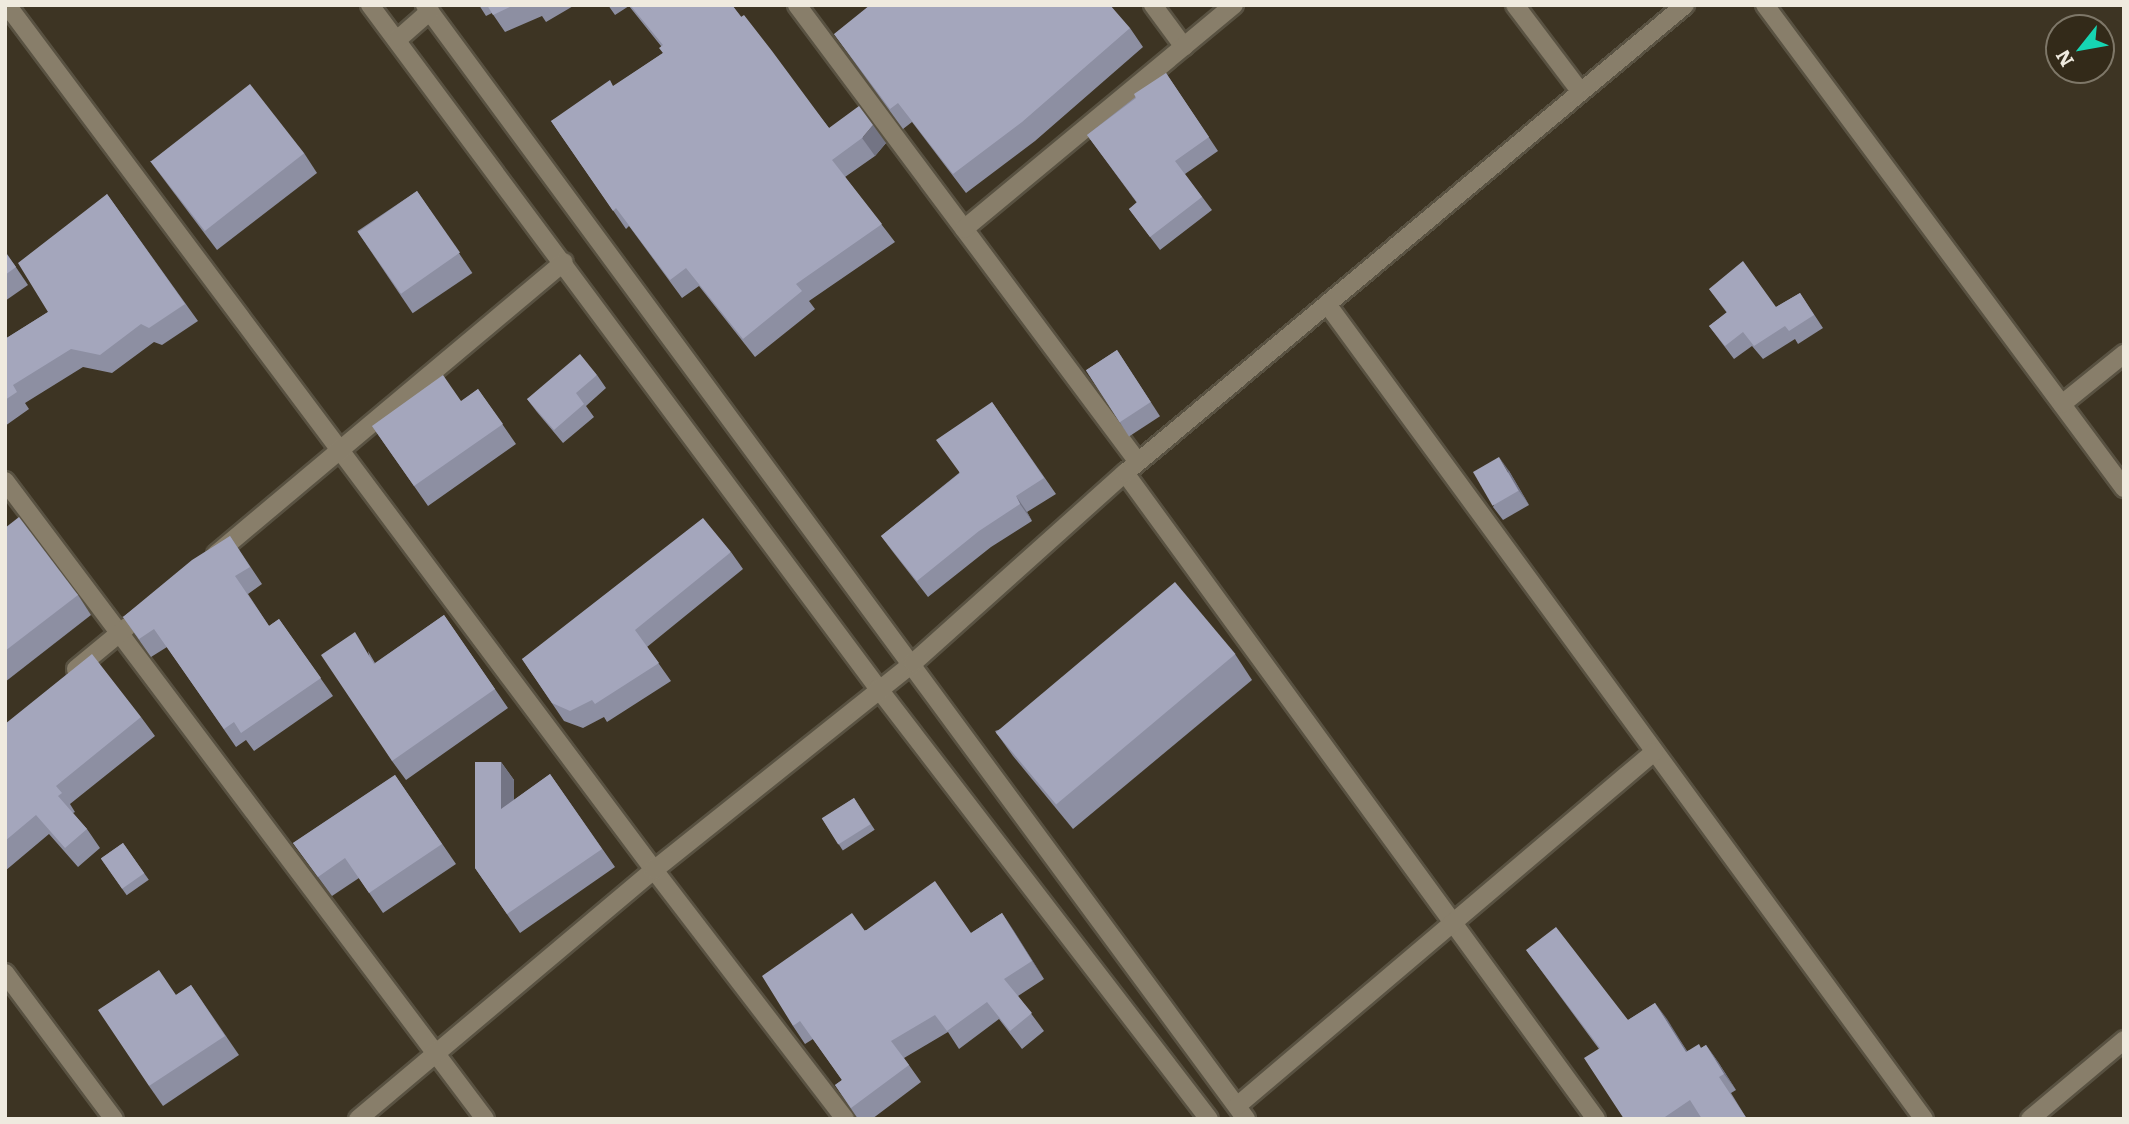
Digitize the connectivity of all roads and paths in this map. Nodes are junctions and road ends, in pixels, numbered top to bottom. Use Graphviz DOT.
graph roads {
  1 [pos="7,5"];
  2 [pos="370,5"];
  3 [pos="797,5"];
  4 [pos="1153,5"];
  5 [pos="1234,5"];
  6 [pos="1516,5"];
  7 [pos="1685,5"];
  8 [pos="1766,5"];
  9 [pos="428,8"];
  10 [pos="397,40"];
  11 [pos="1184,47"];
  12 [pos="1580,91"];
  13 [pos="964,229"];
  14 [pos="564,262"];
  15 [pos="1327,304"];
  16 [pos="2124,354"];
  17 [pos="2062,404"];
  18 [pos="342,451"];
  19 [pos="1132,468"];
  20 [pos="5,481"];
  21 [pos="2124,488"];
  22 [pos="204,564"];
  23 [pos="141,616"];
  24 [pos="120,633"];
  25 [pos="913,663"];
  26 [pos="57,684"];
  27 [pos="878,688"];
  28 [pos="1654,752"];
  29 [pos="654,870"];
  30 [pos="1452,922"];
  31 [pos="5,973"];
  32 [pos="2124,1040"];
  33 [pos="436,1054"];
  34 [pos="1241,1112"];
  35 [pos="114,1119"];
  36 [pos="358,1119"];
  37 [pos="485,1119"];
  38 [pos="845,1119"];
  39 [pos="1209,1119"];
  40 [pos="1596,1119"];
  41 [pos="1924,1119"];
  42 [pos="2030,1119"];
  1 -- 18 [label="street"];
  2 -- 10 [label="street"];
  3 -- 13 [label="street"];
  4 -- 11 [label="street"];
  5 -- 11 [label="street"];
  6 -- 12 [label="street"];
  7 -- 12 [label="street"];
  8 -- 17 [label="street"];
  9 -- 10 [label="street"];
  9 -- 25 [label="street"];
  10 -- 14 [label="street"];
  11 -- 13 [label="street"];
  12 -- 15 [label="street"];
  13 -- 19 [label="street"];
  14 -- 18 [label="street"];
  14 -- 27 [label="street"];
  15 -- 19 [label="street"];
  15 -- 28 [label="street"];
  16 -- 17 [label="street"];
  17 -- 21 [label="street"];
  18 -- 22 [label="street"];
  18 -- 29 [label="street"];
  19 -- 25 [label="street"];
  19 -- 30 [label="street"];
  20 -- 24 [label="street"];
  23 -- 24 [label="street"];
  24 -- 26 [label="street"];
  24 -- 33 [label="street"];
  25 -- 27 [label="street"];
  25 -- 34 [label="street"];
  27 -- 29 [label="street"];
  27 -- 39 [label="street"];
  28 -- 30 [label="street"];
  28 -- 41 [label="street"];
  29 -- 33 [label="street"];
  29 -- 38 [label="street"];
  30 -- 34 [label="street"];
  30 -- 40 [label="street"];
  31 -- 35 [label="street"];
  32 -- 42 [label="street"];
  33 -- 36 [label="street"];
  33 -- 37 [label="street"];
}
